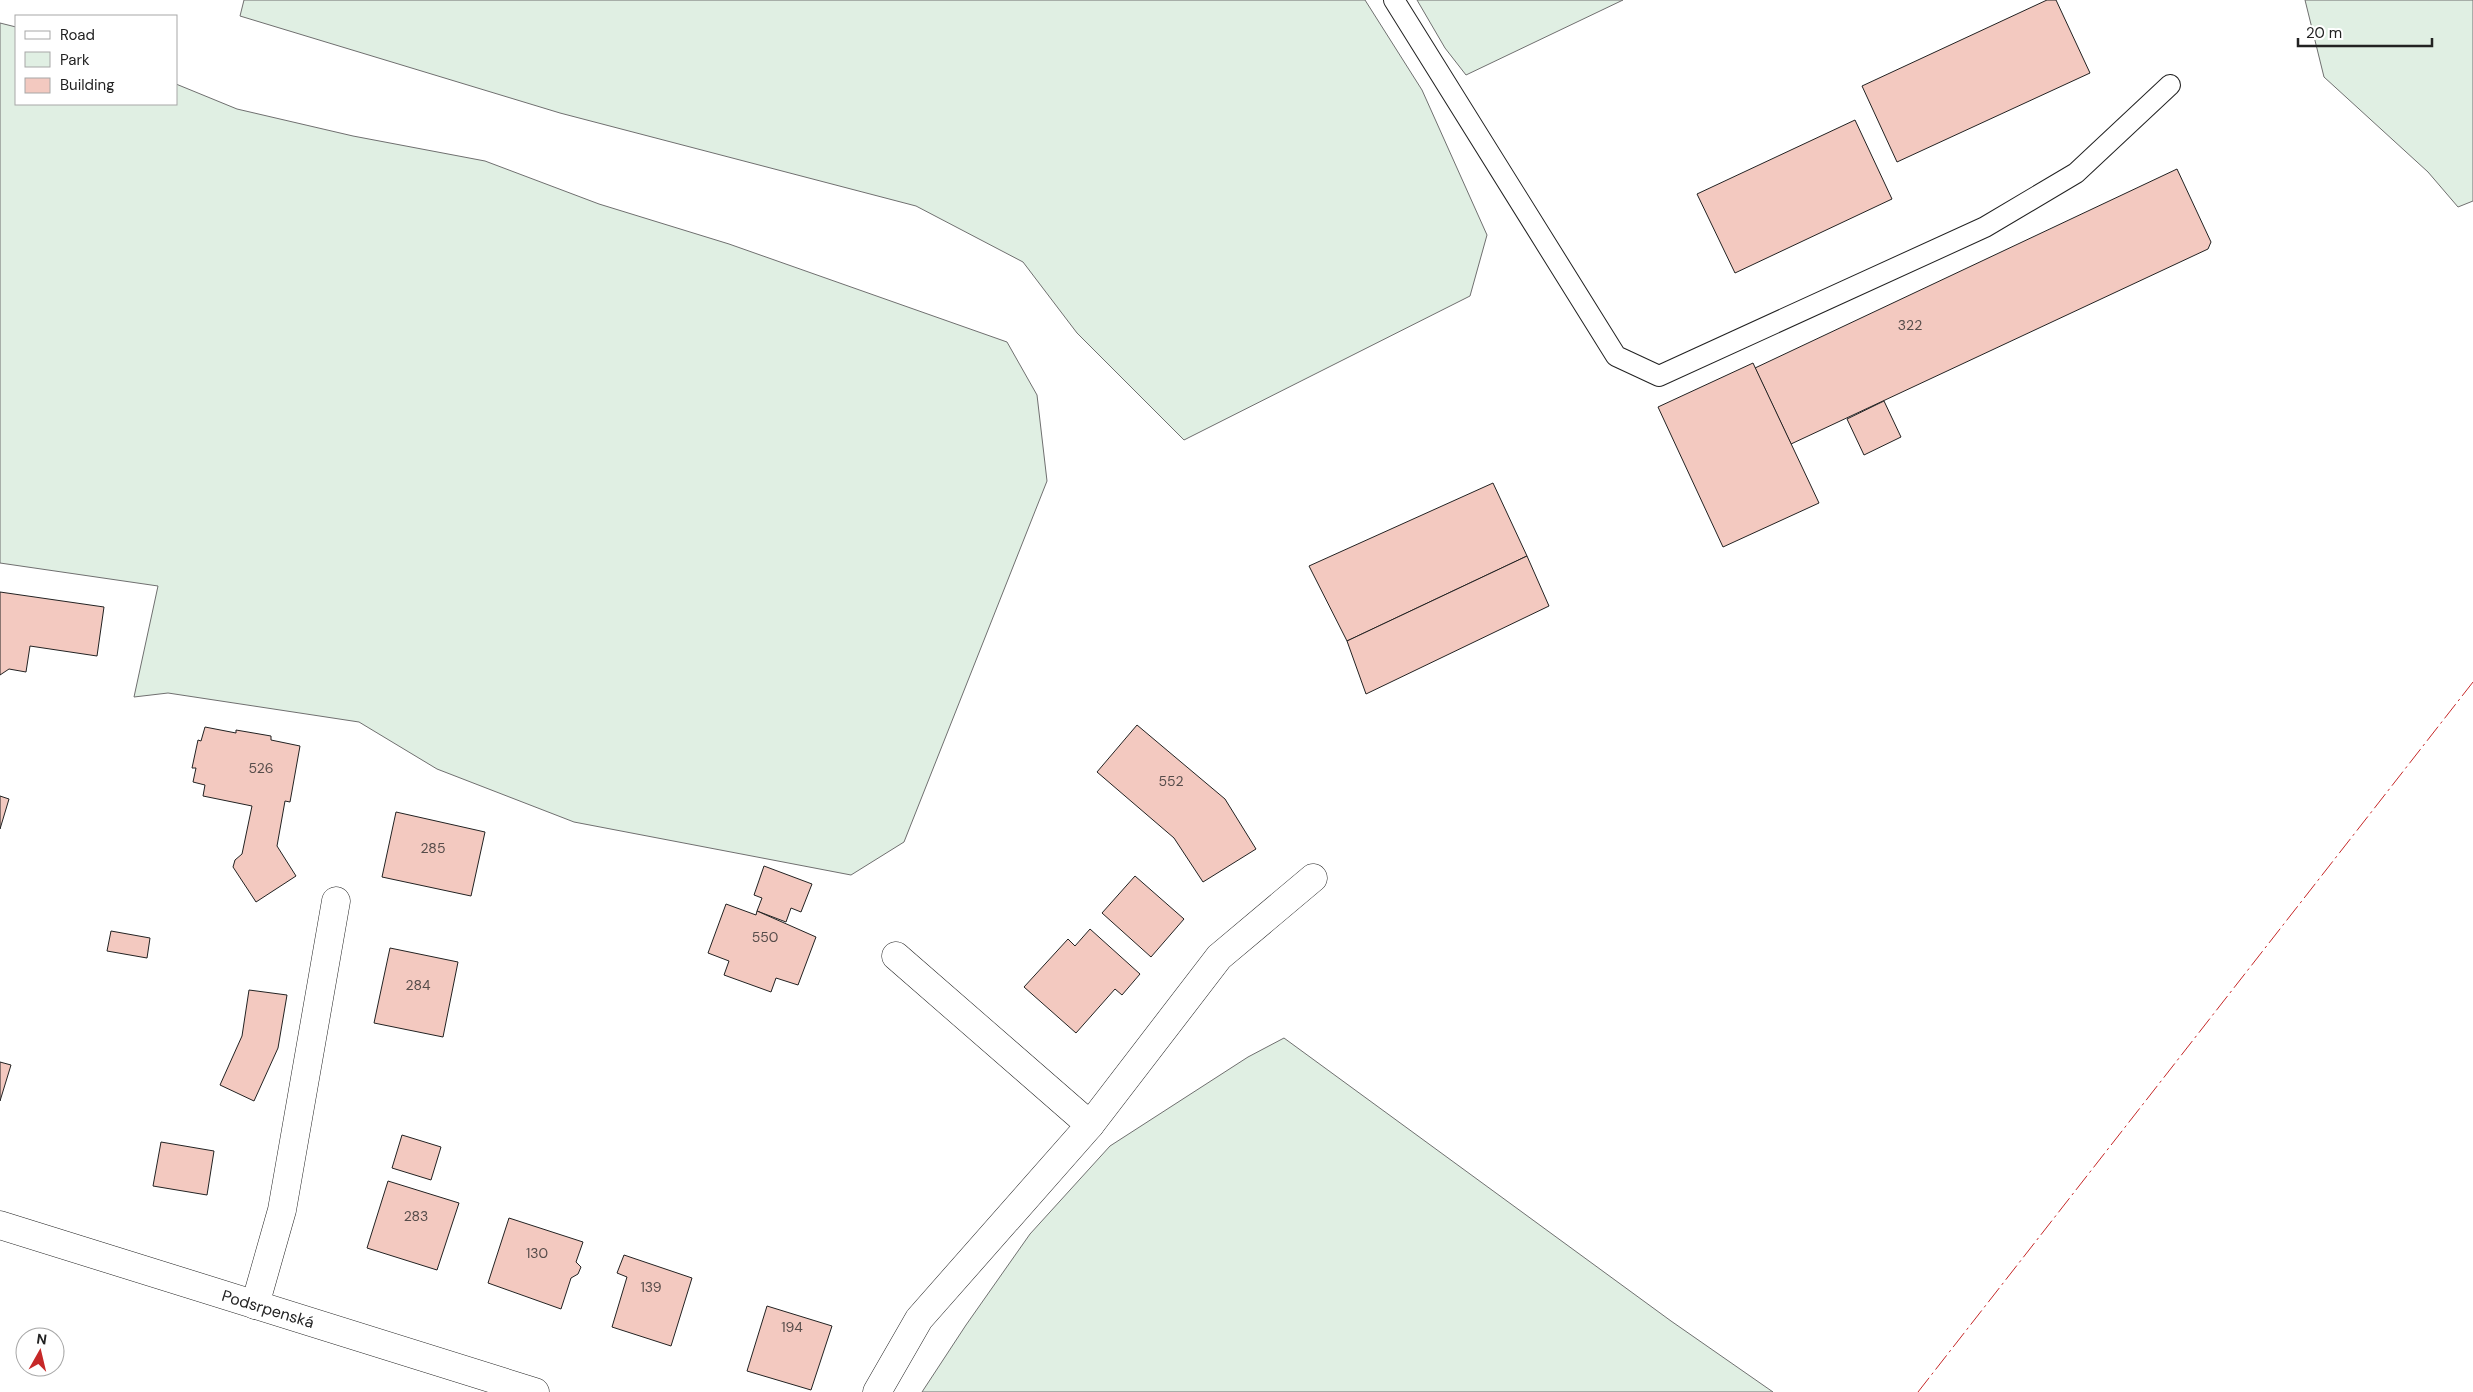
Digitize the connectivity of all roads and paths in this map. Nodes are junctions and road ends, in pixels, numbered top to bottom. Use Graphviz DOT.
graph roads {
  1 [pos="1394,0"];
  2 [pos="2170,85"];
  3 [pos="1314,878"];
  4 [pos="336,901"];
  5 [pos="896,956"];
  6 [pos="1090,1125"];
  7 [pos="0,1225"];
  8 [pos="255,1304"];
  9 [pos="535,1392"];
  10 [pos="877,1392"];
  1 -- 2 [label="lane"];
  3 -- 6 [label="street"];
  4 -- 8 [label="street"];
  5 -- 6 [label="street"];
  6 -- 10 [label="street"];
  7 -- 8 [label="street, Podsrpenská"];
  8 -- 9 [label="street, Podsrpenská"];
}
